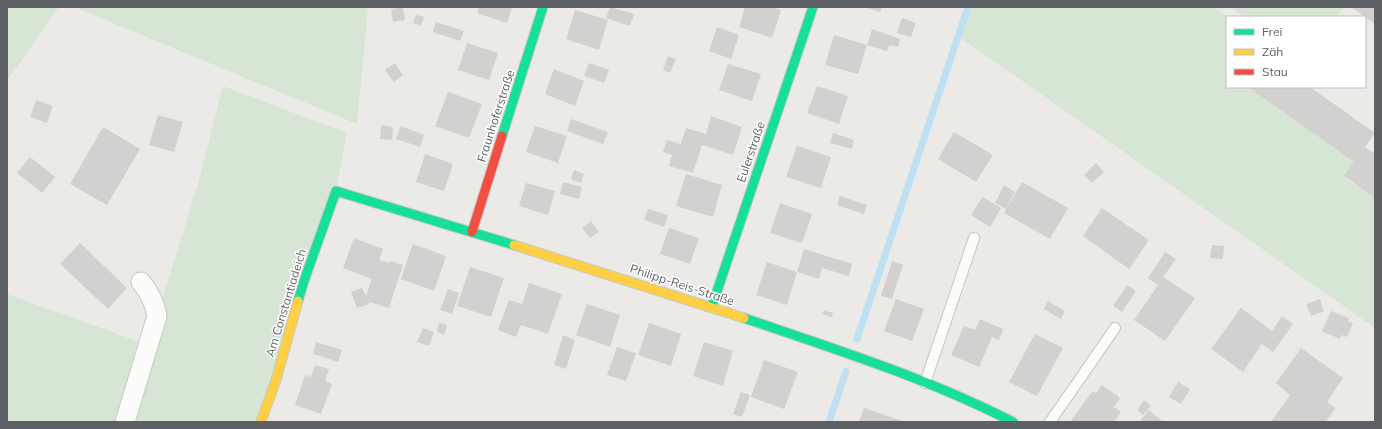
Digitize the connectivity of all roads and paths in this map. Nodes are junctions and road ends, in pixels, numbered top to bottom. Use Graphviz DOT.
graph roads {
  1 [pos="543,7"];
  2 [pos="813,7"];
  3 [pos="336,192"];
  4 [pos="472,232"];
  5 [pos="974,238"];
  6 [pos="141,282"];
  7 [pos="712,306"];
  8 [pos="1115,328"];
  9 [pos="925,383"];
  10 [pos="125,422"];
  11 [pos="261,422"];
  12 [pos="1013,422"];
  13 [pos="1050,422"];
  1 -- 4 [label="street, Fraunhoferstraße"];
  2 -- 7 [label="street, Eulerstraße"];
  3 -- 4 [label="street, Philipp-Reis-Straße"];
  3 -- 11 [label="street, Am Constantiadeich"];
  4 -- 7 [label="street, Philipp-Reis-Straße"];
  5 -- 9 [label="lane"];
  6 -- 10 [label="street"];
  7 -- 9 [label="street, Philipp-Reis-Straße"];
  8 -- 13 [label="lane"];
  9 -- 12 [label="street, Philipp-Reis-Straße"];
}
